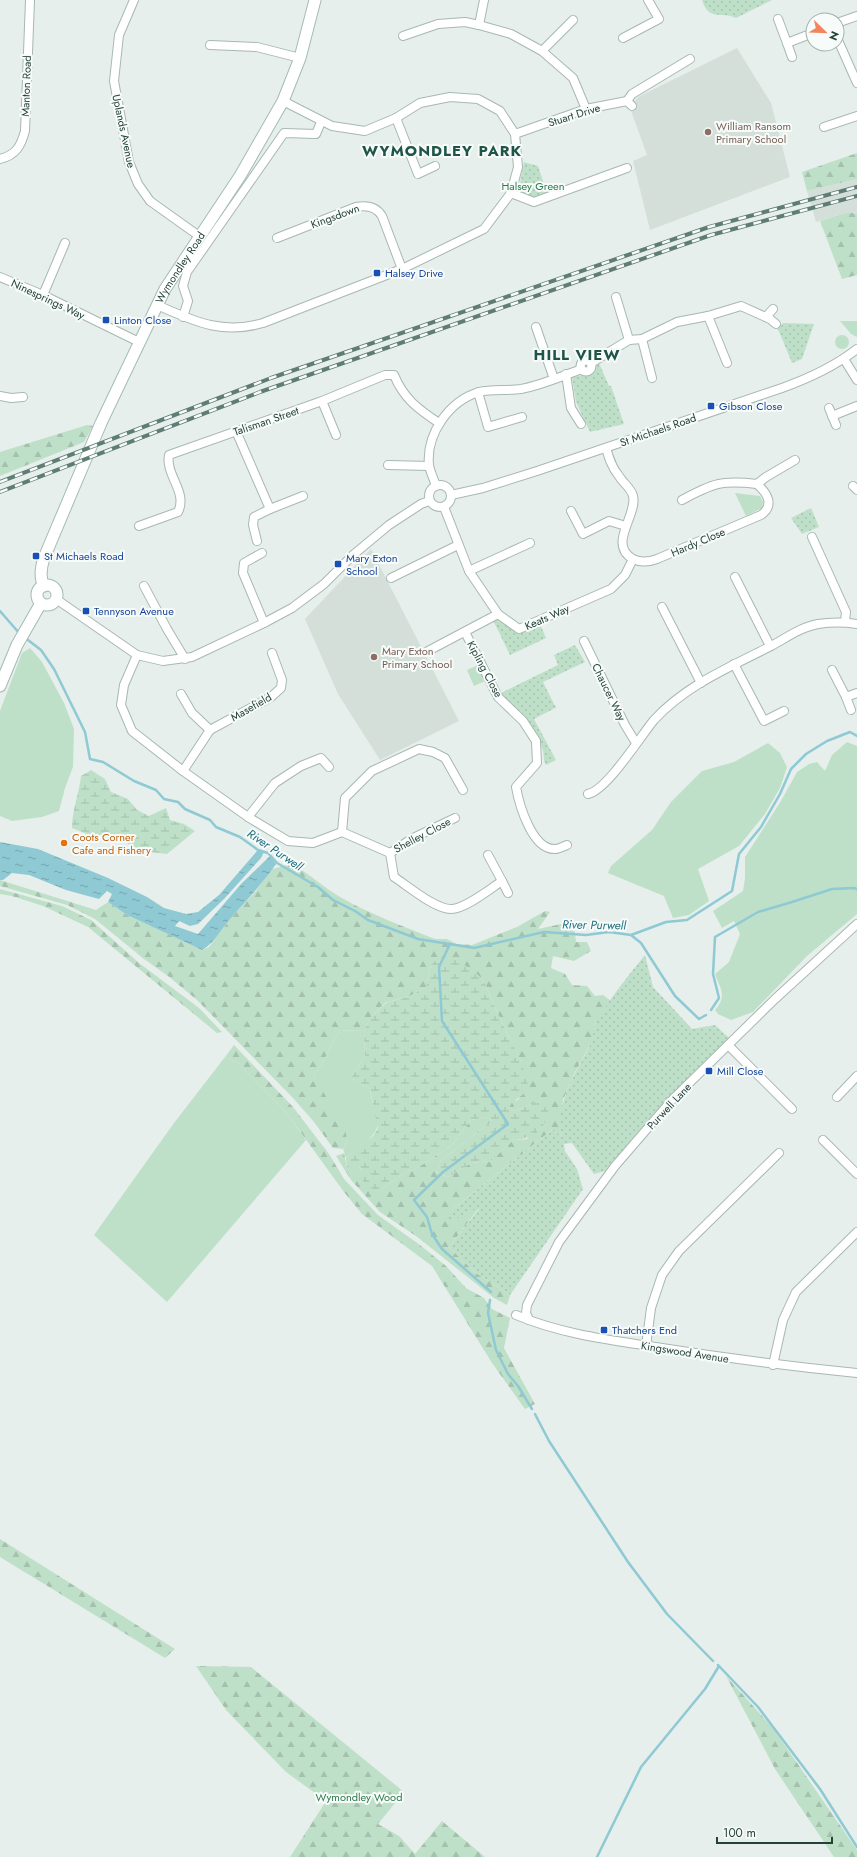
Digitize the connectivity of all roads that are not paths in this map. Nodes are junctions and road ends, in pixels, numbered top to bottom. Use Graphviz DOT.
graph roads {
  1 [pos="30,0"];
  2 [pos="134,0"];
  3 [pos="315,0"];
  4 [pos="484,0"];
  5 [pos="648,0"];
  6 [pos="857,16"];
  7 [pos="778,19"];
  8 [pos="573,20"];
  9 [pos="845,20"];
  10 [pos="479,25"];
  11 [pos="403,36"];
  12 [pos="805,36"];
  13 [pos="623,38"];
  14 [pos="787,43"];
  15 [pos="210,45"];
  16 [pos="542,51"];
  17 [pos="843,52"];
  18 [pos="792,57"];
  19 [pos="300,58"];
  20 [pos="690,59"];
  21 [pos="857,83"];
  22 [pos="283,101"];
  23 [pos="586,109"];
  24 [pos="857,116"];
  25 [pos="396,118"];
  26 [pos="322,122"];
  27 [pos="824,127"];
  28 [pos="515,134"];
  29 [pos="0,159"];
  30 [pos="435,166"];
  31 [pos="627,168"];
  32 [pos="511,193"];
  33 [pos="199,236"];
  34 [pos="277,238"];
  35 [pos="66,243"];
  36 [pos="402,269"];
  37 [pos="0,277"];
  38 [pos="43,296"];
  39 [pos="616,297"];
  40 [pos="157,305"];
  41 [pos="773,309"];
  42 [pos="708,316"];
  43 [pos="183,317"];
  44 [pos="766,317"];
  45 [pos="776,324"];
  46 [pos="536,327"];
  47 [pos="642,339"];
  48 [pos="629,340"];
  49 [pos="139,342"];
  50 [pos="857,349"];
  51 [pos="844,359"];
  52 [pos="727,363"];
  53 [pos="566,374"];
  54 [pos="652,378"];
  55 [pos="554,380"];
  56 [pos="857,380"];
  57 [pos="478,392"];
  58 [pos="0,396"];
  59 [pos="23,397"];
  60 [pos="322,401"];
  61 [pos="857,406"];
  62 [pos="522,416"];
  63 [pos="439,423"];
  64 [pos="581,424"];
  65 [pos="836,425"];
  66 [pos="236,431"];
  67 [pos="336,436"];
  68 [pos="606,448"];
  69 [pos="795,460"];
  70 [pos="388,465"];
  71 [pos="429,466"];
  72 [pos="757,484"];
  73 [pos="436,486"];
  74 [pos="451,495"];
  75 [pos="303,496"];
  76 [pos="682,500"];
  77 [pos="429,501"];
  78 [pos="444,507"];
  79 [pos="270,509"];
  80 [pos="571,511"];
  81 [pos="139,526"];
  82 [pos="626,526"];
  83 [pos="812,537"];
  84 [pos="257,541"];
  85 [pos="530,543"];
  86 [pos="458,545"];
  87 [pos="262,553"];
  88 [pos="633,559"];
  89 [pos="469,571"];
  90 [pos="735,577"];
  91 [pos="391,578"];
  92 [pos="44,586"];
  93 [pos="144,586"];
  94 [pos="56,599"];
  95 [pos="41,603"];
  96 [pos="662,607"];
  97 [pos="498,614"];
  98 [pos="845,622"];
  99 [pos="264,623"];
  100 [pos="857,624"];
  101 [pos="465,632"];
  102 [pos="584,641"];
  103 [pos="770,646"];
  104 [pos="428,651"];
  105 [pos="272,653"];
  106 [pos="137,656"];
  107 [pos="185,659"];
  108 [pos="734,664"];
  109 [pos="832,670"];
  110 [pos="2,681"];
  111 [pos="701,682"];
  112 [pos="857,693"];
  113 [pos="181,694"];
  114 [pos="846,697"];
  115 [pos="851,710"];
  116 [pos="784,711"];
  117 [pos="210,730"];
  118 [pos="636,743"];
  119 [pos="328,766"];
  120 [pos="183,771"];
  121 [pos="463,790"];
  122 [pos="588,794"];
  123 [pos="248,817"];
  124 [pos="455,818"];
  125 [pos="342,832"];
  126 [pos="567,845"];
  127 [pos="390,853"];
  128 [pos="488,855"];
  129 [pos="502,881"];
  130 [pos="508,893"];
  131 [pos="857,924"];
  132 [pos="728,1045"];
  133 [pos="857,1076"];
  134 [pos="837,1097"];
  135 [pos="792,1109"];
  136 [pos="823,1140"];
  137 [pos="780,1153"];
  138 [pos="857,1174"];
  139 [pos="857,1232"];
  140 [pos="516,1315"];
  141 [pos="529,1320"];
  142 [pos="646,1346"];
  143 [pos="773,1365"];
  144 [pos="857,1373"];
  1 -- 29 [label="street, Manton Road"];
  2 -- 33 [label="street, Uplands Avenue"];
  3 -- 19 [label="street, Wymondley Road"];
  4 -- 10 [label="street"];
  5 -- 13 [label="street"];
  6 -- 9 [label="street"];
  7 -- 14 [label="street"];
  8 -- 16 [label="street"];
  10 -- 11 [label="street"];
  10 -- 16 [label="street"];
  12 -- 14 [label="street"];
  14 -- 18 [label="street"];
  15 -- 19 [label="street"];
  16 -- 23 [label="street"];
  17 -- 21 [label="street"];
  19 -- 22 [label="street, Wymondley Road"];
  20 -- 23 [label="street, Stuart Drive"];
  22 -- 26 [label="street"];
  22 -- 33 [label="street, Wymondley Road"];
  23 -- 28 [label="street, Stuart Drive"];
  24 -- 27 [label="street"];
  25 -- 26 [label="street"];
  25 -- 28 [label="street"];
  25 -- 30 [label="street"];
  26 -- 43 [label="street, Wymondley Road"];
  28 -- 32 [label="street"];
  31 -- 32 [label="street"];
  32 -- 36 [label="street"];
  33 -- 40 [label="street, Wymondley Road"];
  34 -- 36 [label="street, Kingsdown"];
  35 -- 38 [label="street"];
  36 -- 43 [label="street"];
  37 -- 38 [label="street, Ninesprings Way"];
  38 -- 49 [label="street, Ninesprings Way"];
  39 -- 48 [label="street"];
  40 -- 43 [label="street"];
  40 -- 49 [label="street, Wymondley Road"];
  41 -- 44 [label="street"];
  42 -- 44 [label="street"];
  42 -- 47 [label="street"];
  42 -- 52 [label="street"];
  44 -- 45 [label="street"];
  46 -- 55 [label="street"];
  47 -- 48 [label="street"];
  47 -- 54 [label="street"];
  48 -- 53 [label="street"];
  49 -- 92 [label="street, Wymondley Road"];
  50 -- 51 [label="street, St Michaels Road"];
  51 -- 56 [label="street"];
  51 -- 68 [label="street, St Michaels Road"];
  53 -- 55 [label="street"];
  53 -- 64 [label="street"];
  55 -- 57 [label="street"];
  57 -- 62 [label="street"];
  57 -- 63 [label="street"];
  58 -- 59 [label="street"];
  60 -- 63 [label="street, Talisman Street"];
  60 -- 66 [label="street, Talisman Street"];
  60 -- 67 [label="street"];
  61 -- 65 [label="street"];
  63 -- 71 [label="street"];
  66 -- 79 [label="street"];
  66 -- 81 [label="street, Talisman Street"];
  68 -- 74 [label="street, St Michaels Road"];
  68 -- 82 [label="street"];
  69 -- 72 [label="street"];
  70 -- 71 [label="street"];
  71 -- 73 [label="street"];
  72 -- 76 [label="street"];
  72 -- 88 [label="street, Hardy Close"];
  73 -- 74 [label="street"];
  73 -- 77 [label="street"];
  74 -- 78 [label="street"];
  75 -- 79 [label="street"];
  77 -- 78 [label="street"];
  77 -- 99 [label="street"];
  78 -- 86 [label="street, Keats Way"];
  79 -- 84 [label="street"];
  80 -- 82 [label="street"];
  82 -- 88 [label="street"];
  83 -- 98 [label="street"];
  85 -- 89 [label="street"];
  86 -- 89 [label="street, Keats Way"];
  86 -- 91 [label="street"];
  87 -- 99 [label="street"];
  88 -- 97 [label="street, Keats Way"];
  89 -- 97 [label="street, Keats Way"];
  90 -- 103 [label="street"];
  92 -- 94 [label="street"];
  92 -- 95 [label="street"];
  93 -- 107 [label="street"];
  94 -- 95 [label="street"];
  94 -- 106 [label="street"];
  95 -- 110 [label="street"];
  96 -- 111 [label="street"];
  97 -- 101 [label="street, Kipling Close"];
  98 -- 100 [label="street"];
  98 -- 103 [label="street"];
  99 -- 107 [label="street"];
  101 -- 104 [label="street, Kipling Close"];
  101 -- 126 [label="street, Kipling Close"];
  102 -- 118 [label="street, Chaucer Way"];
  103 -- 108 [label="street"];
  105 -- 117 [label="street, Masefield"];
  106 -- 107 [label="street"];
  106 -- 120 [label="street"];
  108 -- 111 [label="street"];
  108 -- 116 [label="street"];
  109 -- 114 [label="street"];
  111 -- 118 [label="street"];
  112 -- 114 [label="street"];
  113 -- 117 [label="street"];
  114 -- 115 [label="street"];
  117 -- 120 [label="street, Masefield"];
  118 -- 122 [label="street"];
  119 -- 123 [label="street"];
  120 -- 123 [label="street"];
  121 -- 125 [label="street"];
  123 -- 125 [label="street"];
  124 -- 127 [label="street, Shelley Close"];
  125 -- 127 [label="street"];
  127 -- 129 [label="street"];
  128 -- 129 [label="street"];
  129 -- 130 [label="street"];
  131 -- 132 [label="street, Purwell Lane"];
  132 -- 135 [label="street"];
  132 -- 141 [label="street, Purwell Lane"];
  133 -- 134 [label="street"];
  136 -- 138 [label="street"];
  137 -- 142 [label="street"];
  139 -- 143 [label="street"];
  140 -- 141 [label="street, Kingswood Avenue"];
  141 -- 142 [label="street, Kingswood Avenue"];
  142 -- 143 [label="street, Kingswood Avenue"];
  143 -- 144 [label="street, Kingswood Avenue"];
}
